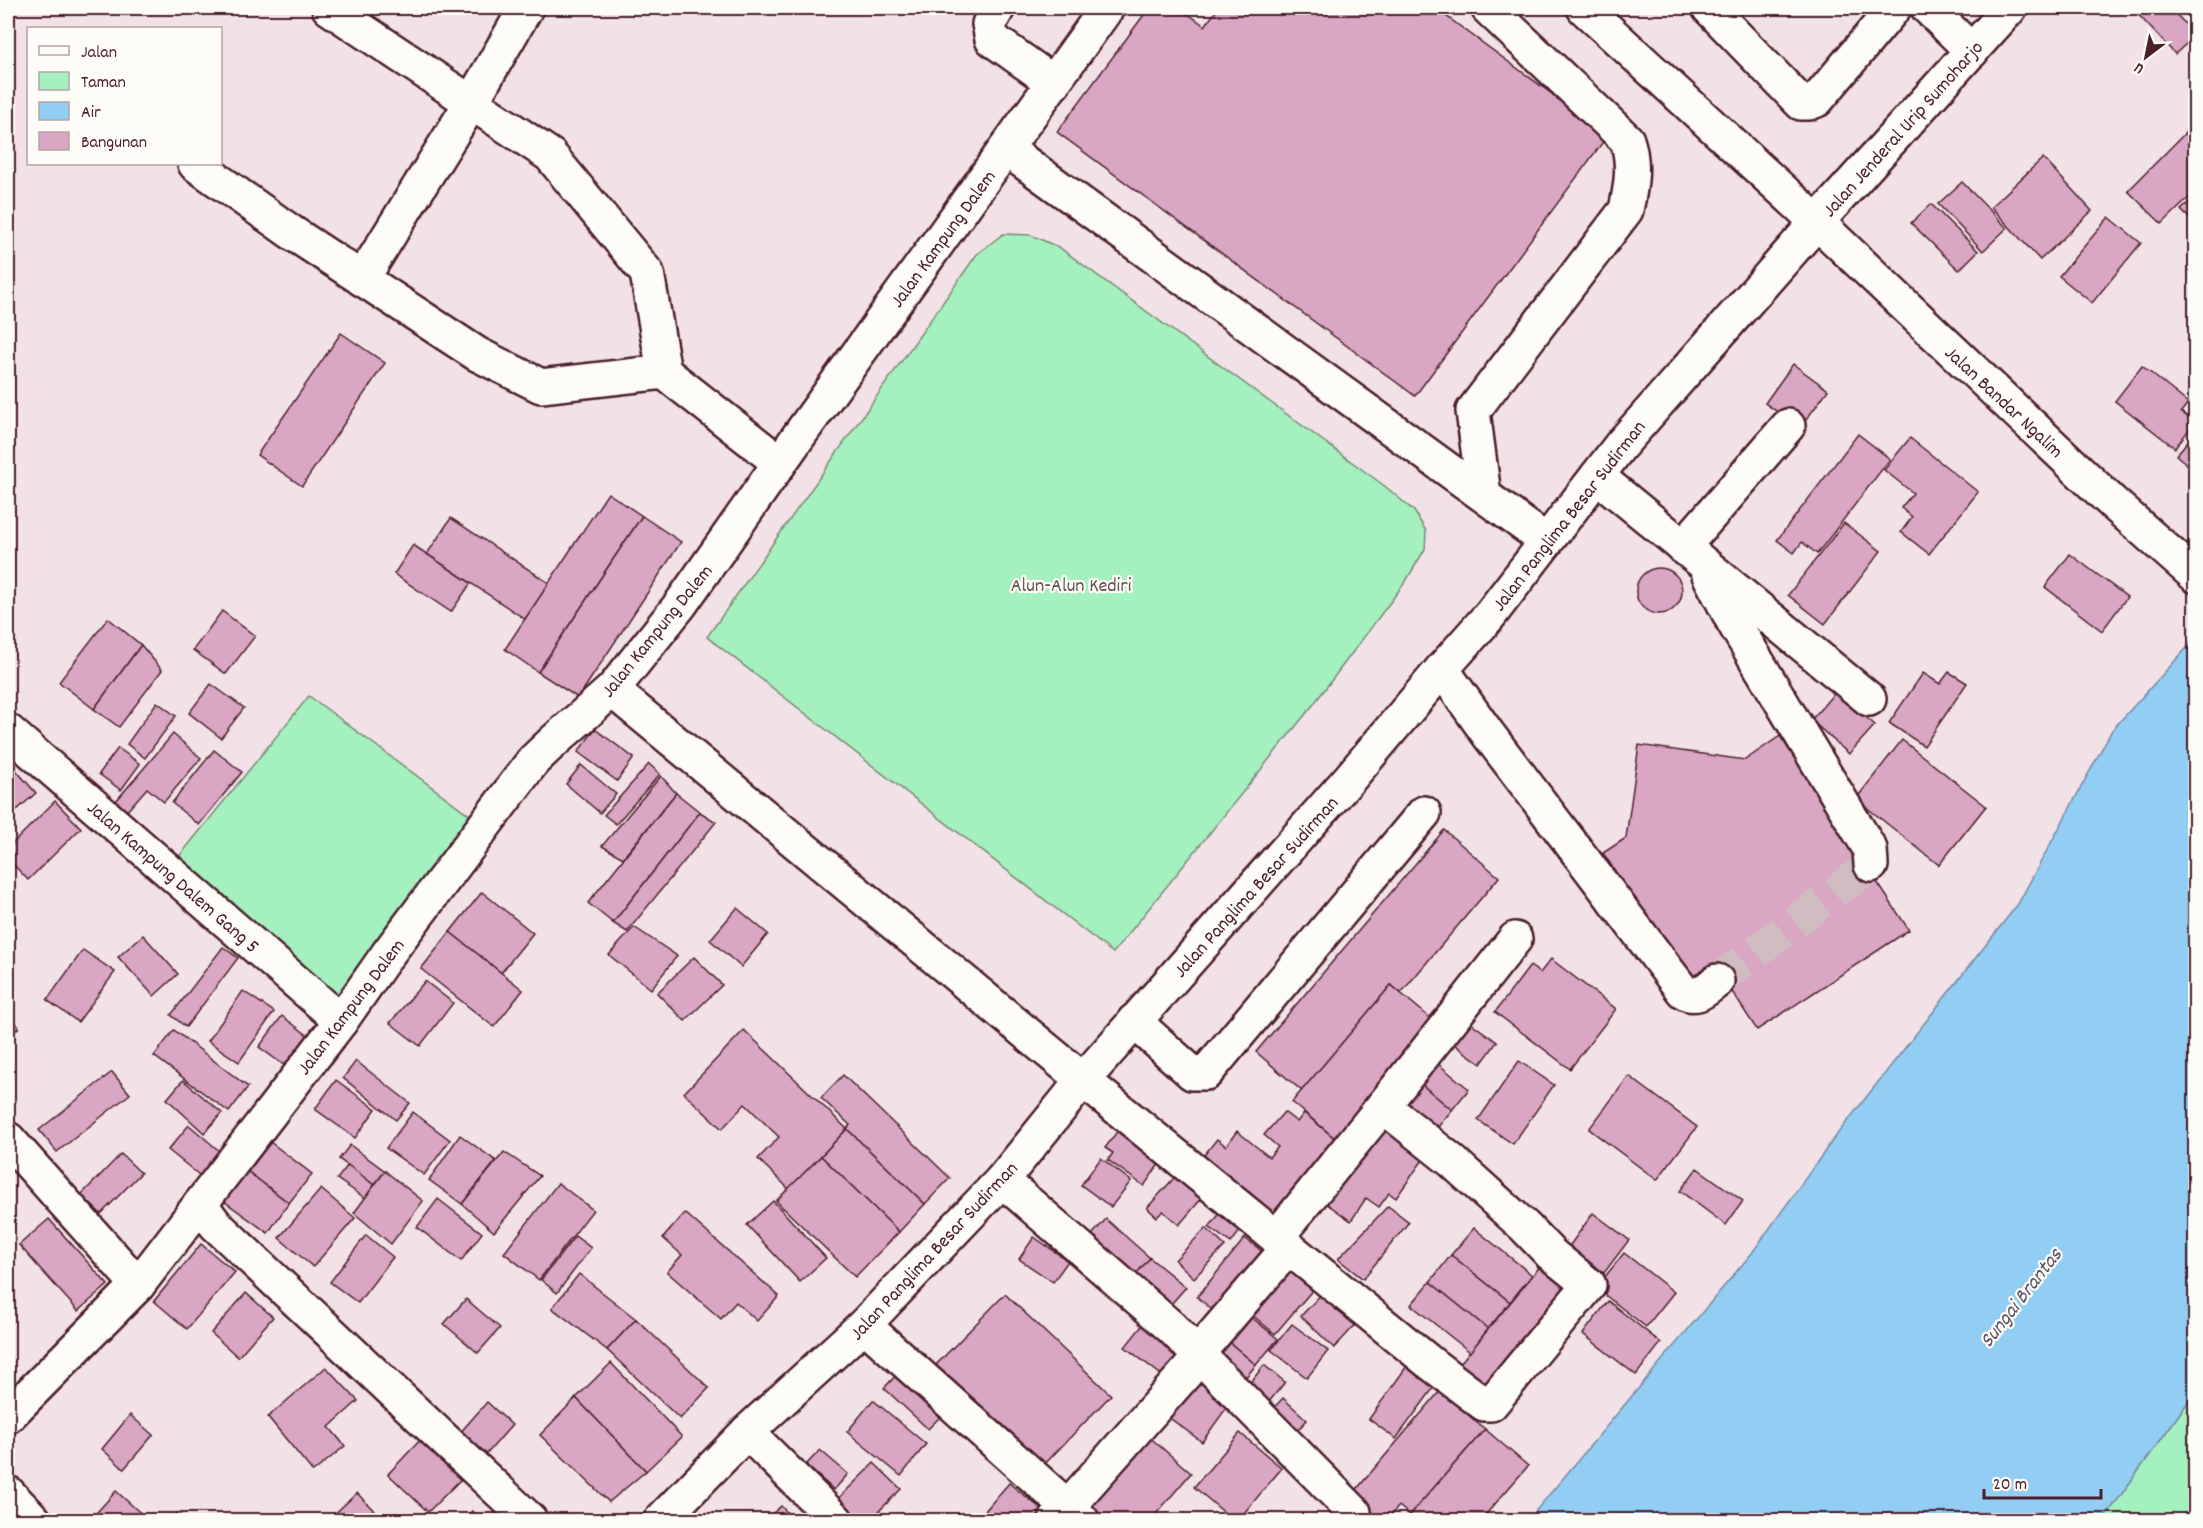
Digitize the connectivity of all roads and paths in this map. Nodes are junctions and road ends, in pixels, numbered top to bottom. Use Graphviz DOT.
graph roads {
  1 [pos="328,8"];
  2 [pos="526,8"];
  3 [pos="998,8"];
  4 [pos="1107,8"];
  5 [pos="1488,8"];
  6 [pos="1584,8"];
  7 [pos="1709,8"];
  8 [pos="1894,8"];
  9 [pos="1928,8"];
  10 [pos="2010,8"];
  11 [pos="1972,51"];
  12 [pos="1054,83"];
  13 [pos="471,103"];
  14 [pos="1006,149"];
  15 [pos="196,165"];
  16 [pos="1817,222"];
  17 [pos="362,279"];
  18 [pos="664,372"];
  19 [pos="1788,426"];
  20 [pos="780,462"];
  21 [pos="1597,476"];
  22 [pos="1484,495"];
  23 [pos="1545,540"];
  24 [pos="1693,555"];
  25 [pos="2196,576"];
  26 [pos="1442,669"];
  27 [pos="612,690"];
  28 [pos="1869,699"];
  29 [pos="8,731"];
  30 [pos="1424,813"];
  31 [pos="1871,866"];
  32 [pos="1515,939"];
  33 [pos="1717,981"];
  34 [pos="341,1021"];
  35 [pos="1134,1021"];
  36 [pos="1083,1080"];
  37 [pos="1383,1106"];
  38 [pos="8,1139"];
  39 [pos="1002,1180"];
  40 [pos="200,1204"];
  41 [pos="1282,1243"];
  42 [pos="138,1285"];
  43 [pos="864,1325"];
  44 [pos="1198,1355"];
  45 [pos="8,1416"];
  46 [pos="747,1432"];
  47 [pos="8,1493"];
  48 [pos="1354,1512"];
  49 [pos="1068,1516"];
  50 [pos="34,1521"];
  51 [pos="530,1521"];
  52 [pos="661,1521"];
  53 [pos="836,1521"];
  1 -- 13 [label="main road"];
  2 -- 13 [label="main road"];
  3 -- 12 [label="main road"];
  4 -- 12 [label="main road, Jalan Kampung Dalem"];
  5 -- 22 [label="main road"];
  6 -- 16 [label="main road, Jalan Bandar Ngalim"];
  7 -- 8 [label="main road"];
  9 -- 11 [label="main road"];
  10 -- 11 [label="main road, Jalan Jenderal Urip Sumoharjo"];
  11 -- 16 [label="main road, Jalan Jenderal Urip Sumoharjo"];
  12 -- 14 [label="main road, Jalan Kampung Dalem"];
  13 -- 17 [label="main road"];
  13 -- 18 [label="main road"];
  14 -- 20 [label="main road, Jalan Kampung Dalem"];
  14 -- 22 [label="main road"];
  15 -- 17 [label="main road"];
  16 -- 21 [label="main road, Jalan Panglima Besar Sudirman"];
  16 -- 25 [label="main road, Jalan Bandar Ngalim"];
  17 -- 18 [label="main road"];
  18 -- 20 [label="main road"];
  19 -- 24 [label="main road"];
  20 -- 27 [label="main road, Jalan Kampung Dalem"];
  21 -- 23 [label="main road, Jalan Panglima Besar Sudirman"];
  21 -- 24 [label="main road"];
  22 -- 23 [label="main road"];
  23 -- 26 [label="main road, Jalan Panglima Besar Sudirman"];
  24 -- 28 [label="main road"];
  24 -- 31 [label="main road"];
  26 -- 33 [label="main road"];
  26 -- 35 [label="main road, Jalan Panglima Besar Sudirman"];
  27 -- 34 [label="main road, Jalan Kampung Dalem"];
  27 -- 36 [label="main road"];
  29 -- 34 [label="main road, Jalan Kampung Dalem Gang 5"];
  30 -- 35 [label="main road"];
  32 -- 37 [label="main road"];
  34 -- 40 [label="main road, Jalan Kampung Dalem"];
  35 -- 36 [label="main road, Jalan Panglima Besar Sudirman"];
  36 -- 39 [label="main road, Jalan Panglima Besar Sudirman"];
  36 -- 41 [label="main road"];
  37 -- 41 [label="main road"];
  37 -- 41 [label="main road"];
  38 -- 42 [label="main road"];
  39 -- 43 [label="main road, Jalan Panglima Besar Sudirman"];
  39 -- 44 [label="main road"];
  40 -- 42 [label="main road, Jalan Kampung Dalem"];
  40 -- 51 [label="main road"];
  41 -- 44 [label="main road"];
  42 -- 45 [label="main road, Jalan Kampung Dalem"];
  43 -- 46 [label="main road, Jalan Panglima Besar Sudirman"];
  43 -- 49 [label="main road"];
  44 -- 48 [label="main road"];
  44 -- 49 [label="main road"];
  46 -- 52 [label="main road, Jalan Panglima Besar Sudirman"];
  46 -- 53 [label="main road"];
  47 -- 50 [label="main road"];
}
